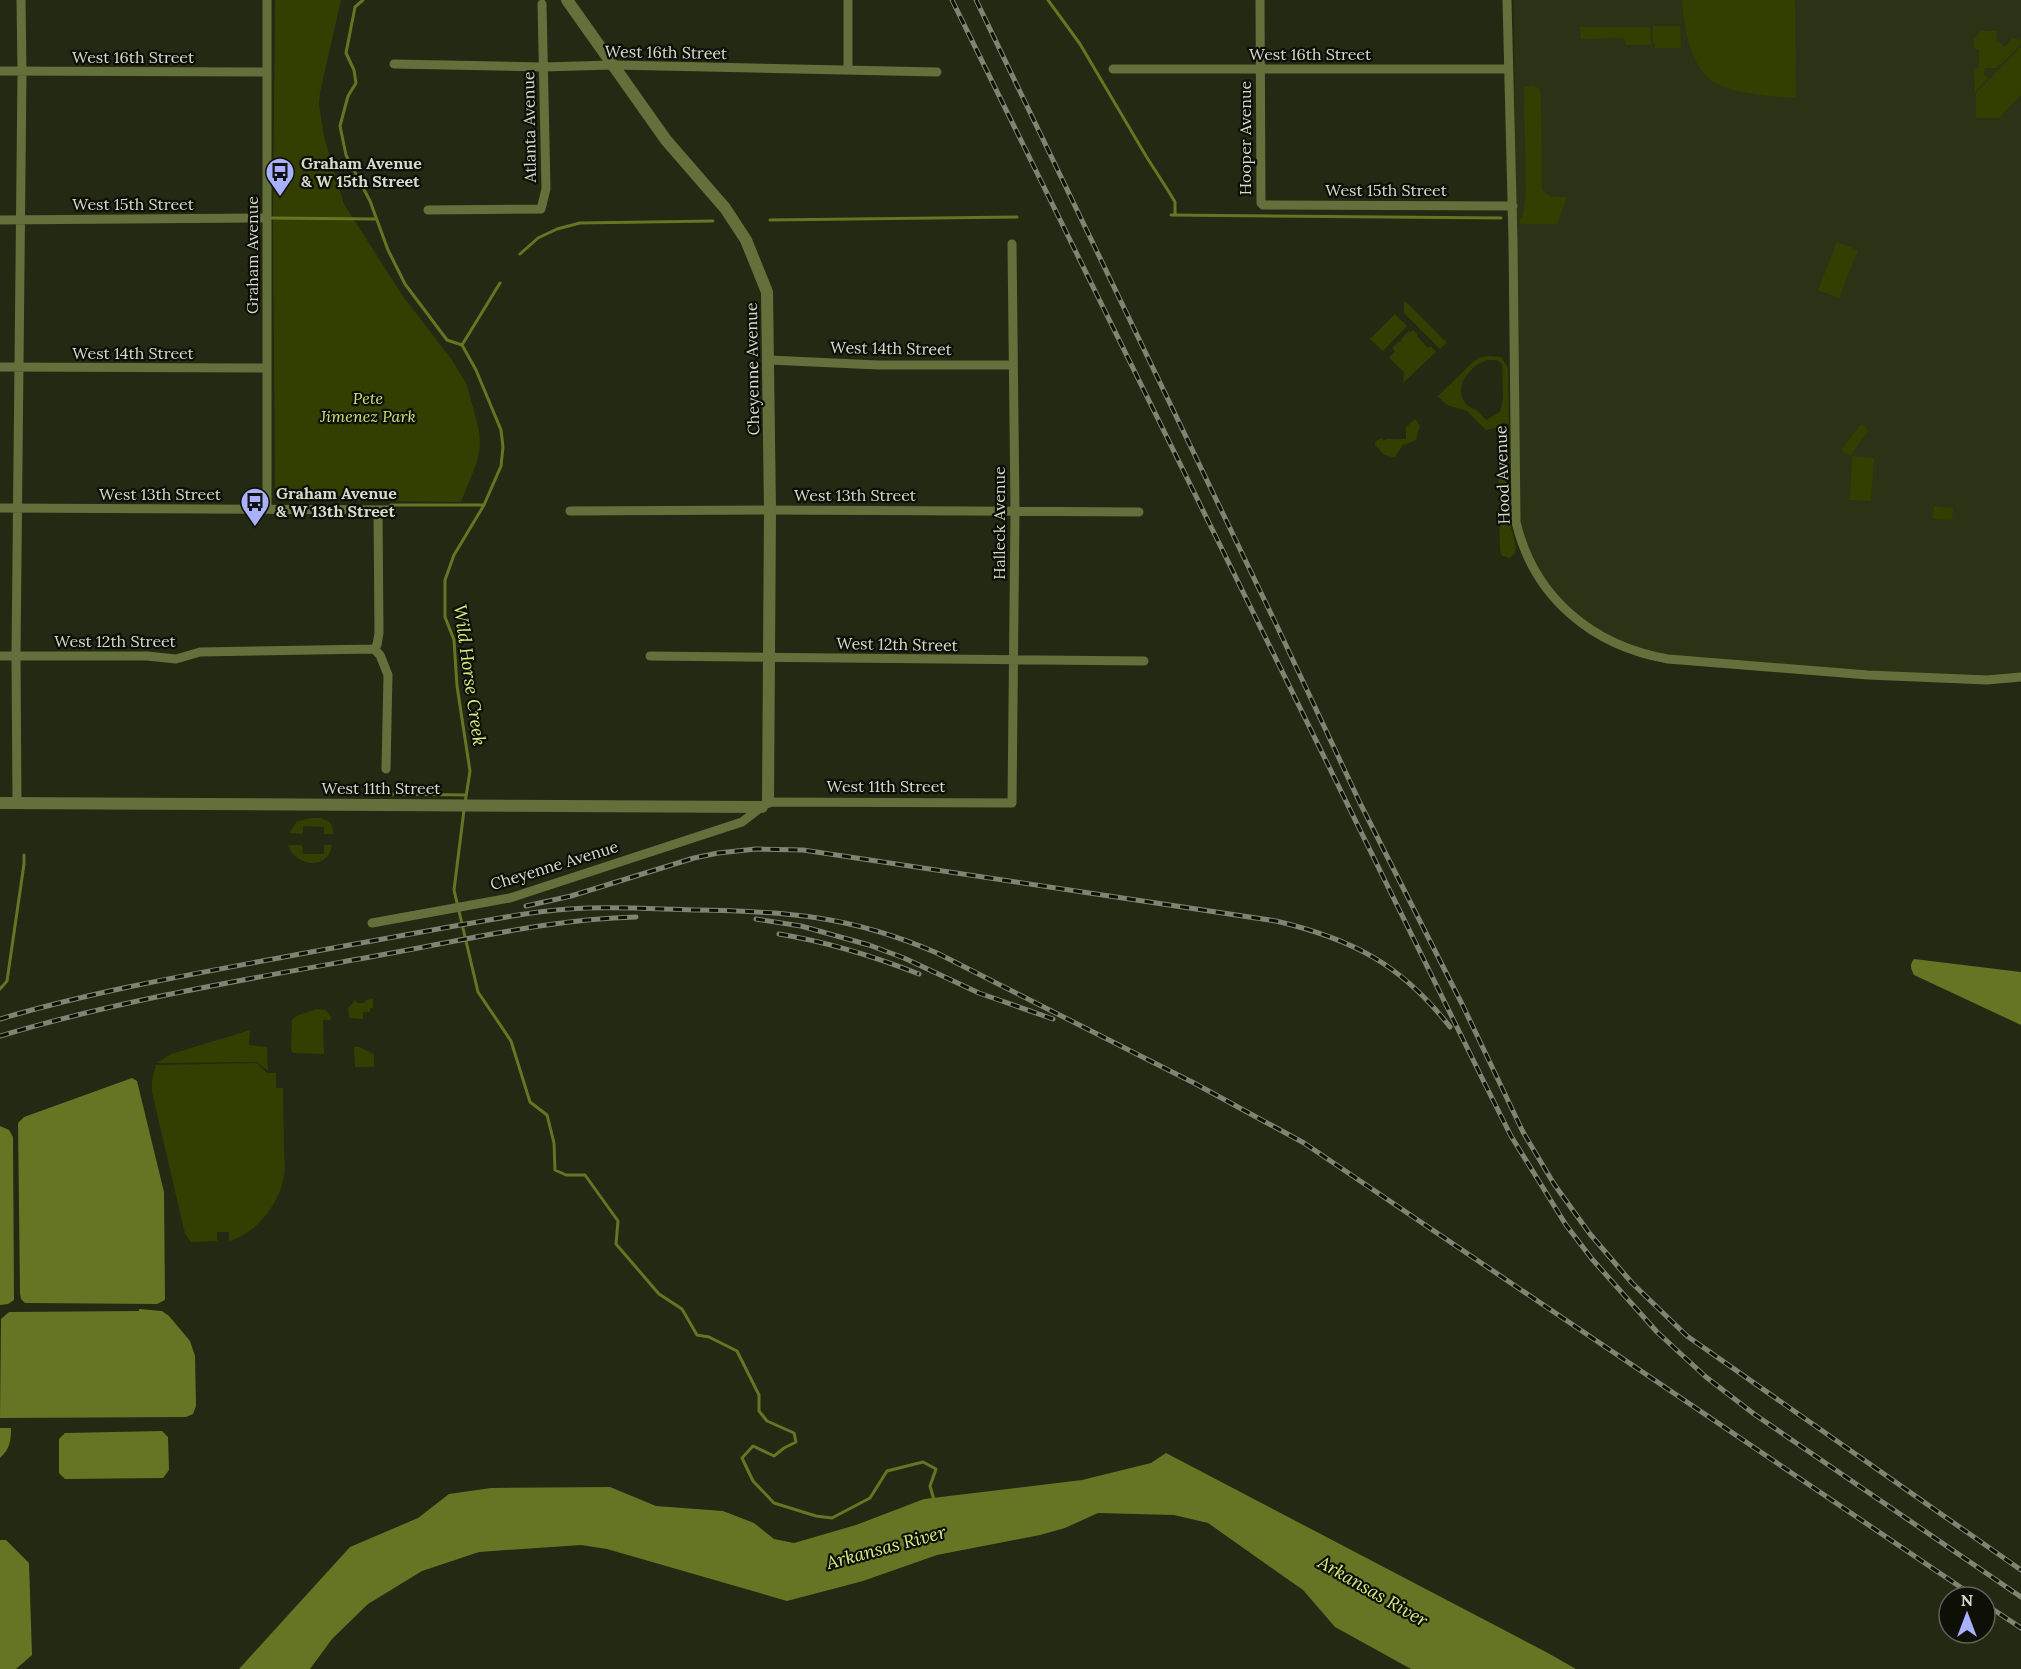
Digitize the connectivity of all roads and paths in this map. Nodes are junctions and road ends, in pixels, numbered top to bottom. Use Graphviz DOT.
graph roads {
  1 [pos="21,0"];
  2 [pos="267,0"];
  3 [pos="567,0"];
  4 [pos="848,0"];
  5 [pos="1260,0"];
  6 [pos="1507,0"];
  7 [pos="542,4"];
  8 [pos="394,64"];
  9 [pos="613,65"];
  10 [pos="543,67"];
  11 [pos="1113,69"];
  12 [pos="1260,69"];
  13 [pos="1508,69"];
  14 [pos="848,70"];
  15 [pos="0,71"];
  16 [pos="22,72"];
  17 [pos="267,72"];
  18 [pos="937,72"];
  19 [pos="1261,203"];
  20 [pos="1513,206"];
  21 [pos="428,210"];
  22 [pos="267,218"];
  23 [pos="0,220"];
  24 [pos="20,220"];
  25 [pos="1012,243"];
  26 [pos="769,360"];
  27 [pos="1013,365"];
  28 [pos="0,367"];
  29 [pos="19,368"];
  30 [pos="266,368"];
  31 [pos="0,508"];
  32 [pos="19,508"];
  33 [pos="267,509"];
  34 [pos="378,510"];
  35 [pos="392,510"];
  36 [pos="770,510"];
  37 [pos="570,511"];
  38 [pos="1015,511"];
  39 [pos="1139,512"];
  40 [pos="374,649"];
  41 [pos="0,656"];
  42 [pos="16,656"];
  43 [pos="650,656"];
  44 [pos="770,657"];
  45 [pos="1012,661"];
  46 [pos="1144,661"];
  47 [pos="2021,678"];
  48 [pos="386,769"];
  49 [pos="0,803"];
  50 [pos="17,803"];
  51 [pos="1012,803"];
  52 [pos="765,805"];
  53 [pos="372,923"];
  1 -- 16 [label="street"];
  2 -- 17 [label="street, Graham Avenue"];
  3 -- 9 [label="street, Cheyenne Avenue"];
  4 -- 14 [label="street"];
  5 -- 12 [label="street, Hooper Avenue"];
  6 -- 13 [label="street, Hood Avenue"];
  7 -- 10 [label="street, Atlanta Avenue"];
  8 -- 10 [label="street, West 16th Street"];
  9 -- 10 [label="street, West 16th Street"];
  9 -- 14 [label="street, West 16th Street"];
  9 -- 26 [label="street, Cheyenne Avenue"];
  10 -- 21 [label="street, Atlanta Avenue"];
  11 -- 12 [label="street, West 16th Street"];
  12 -- 13 [label="street, West 16th Street"];
  12 -- 19 [label="street, Hooper Avenue"];
  13 -- 20 [label="street, Hood Avenue"];
  14 -- 18 [label="street, West 16th Street"];
  15 -- 16 [label="street, West 16th Street"];
  16 -- 17 [label="street, West 16th Street"];
  16 -- 24 [label="street"];
  17 -- 22 [label="street, Graham Avenue"];
  19 -- 20 [label="street, West 15th Street"];
  20 -- 47 [label="street, Hood Avenue"];
  22 -- 24 [label="street, West 15th Street"];
  22 -- 30 [label="street, Graham Avenue"];
  23 -- 24 [label="street, West 15th Street"];
  24 -- 29 [label="street"];
  25 -- 27 [label="street, Halleck Avenue"];
  26 -- 27 [label="street, West 14th Street"];
  26 -- 36 [label="street, Cheyenne Avenue"];
  27 -- 38 [label="street, Halleck Avenue"];
  28 -- 29 [label="street, West 14th Street"];
  29 -- 30 [label="street, West 14th Street"];
  29 -- 32 [label="street"];
  30 -- 33 [label="street, Graham Avenue"];
  31 -- 32 [label="street, West 13th Street"];
  32 -- 33 [label="street, West 13th Street"];
  32 -- 42 [label="street"];
  33 -- 34 [label="street, West 13th Street"];
  34 -- 35 [label="street, West 13th Street"];
  34 -- 40 [label="street"];
  36 -- 37 [label="street, West 13th Street"];
  36 -- 38 [label="street, West 13th Street"];
  36 -- 44 [label="street, Cheyenne Avenue"];
  38 -- 39 [label="street, West 13th Street"];
  38 -- 45 [label="street, Halleck Avenue"];
  40 -- 42 [label="street, West 12th Street"];
  40 -- 48 [label="street"];
  41 -- 42 [label="street, West 12th Street"];
  42 -- 50 [label="street"];
  43 -- 44 [label="street, West 12th Street"];
  44 -- 45 [label="street, West 12th Street"];
  44 -- 52 [label="street, Cheyenne Avenue"];
  45 -- 46 [label="street, West 12th Street"];
  45 -- 51 [label="street, Halleck Avenue"];
  49 -- 50 [label="street, West 11th Street"];
  50 -- 52 [label="street, West 11th Street"];
  51 -- 52 [label="street, West 11th Street"];
  52 -- 53 [label="street, Cheyenne Avenue"];
}
